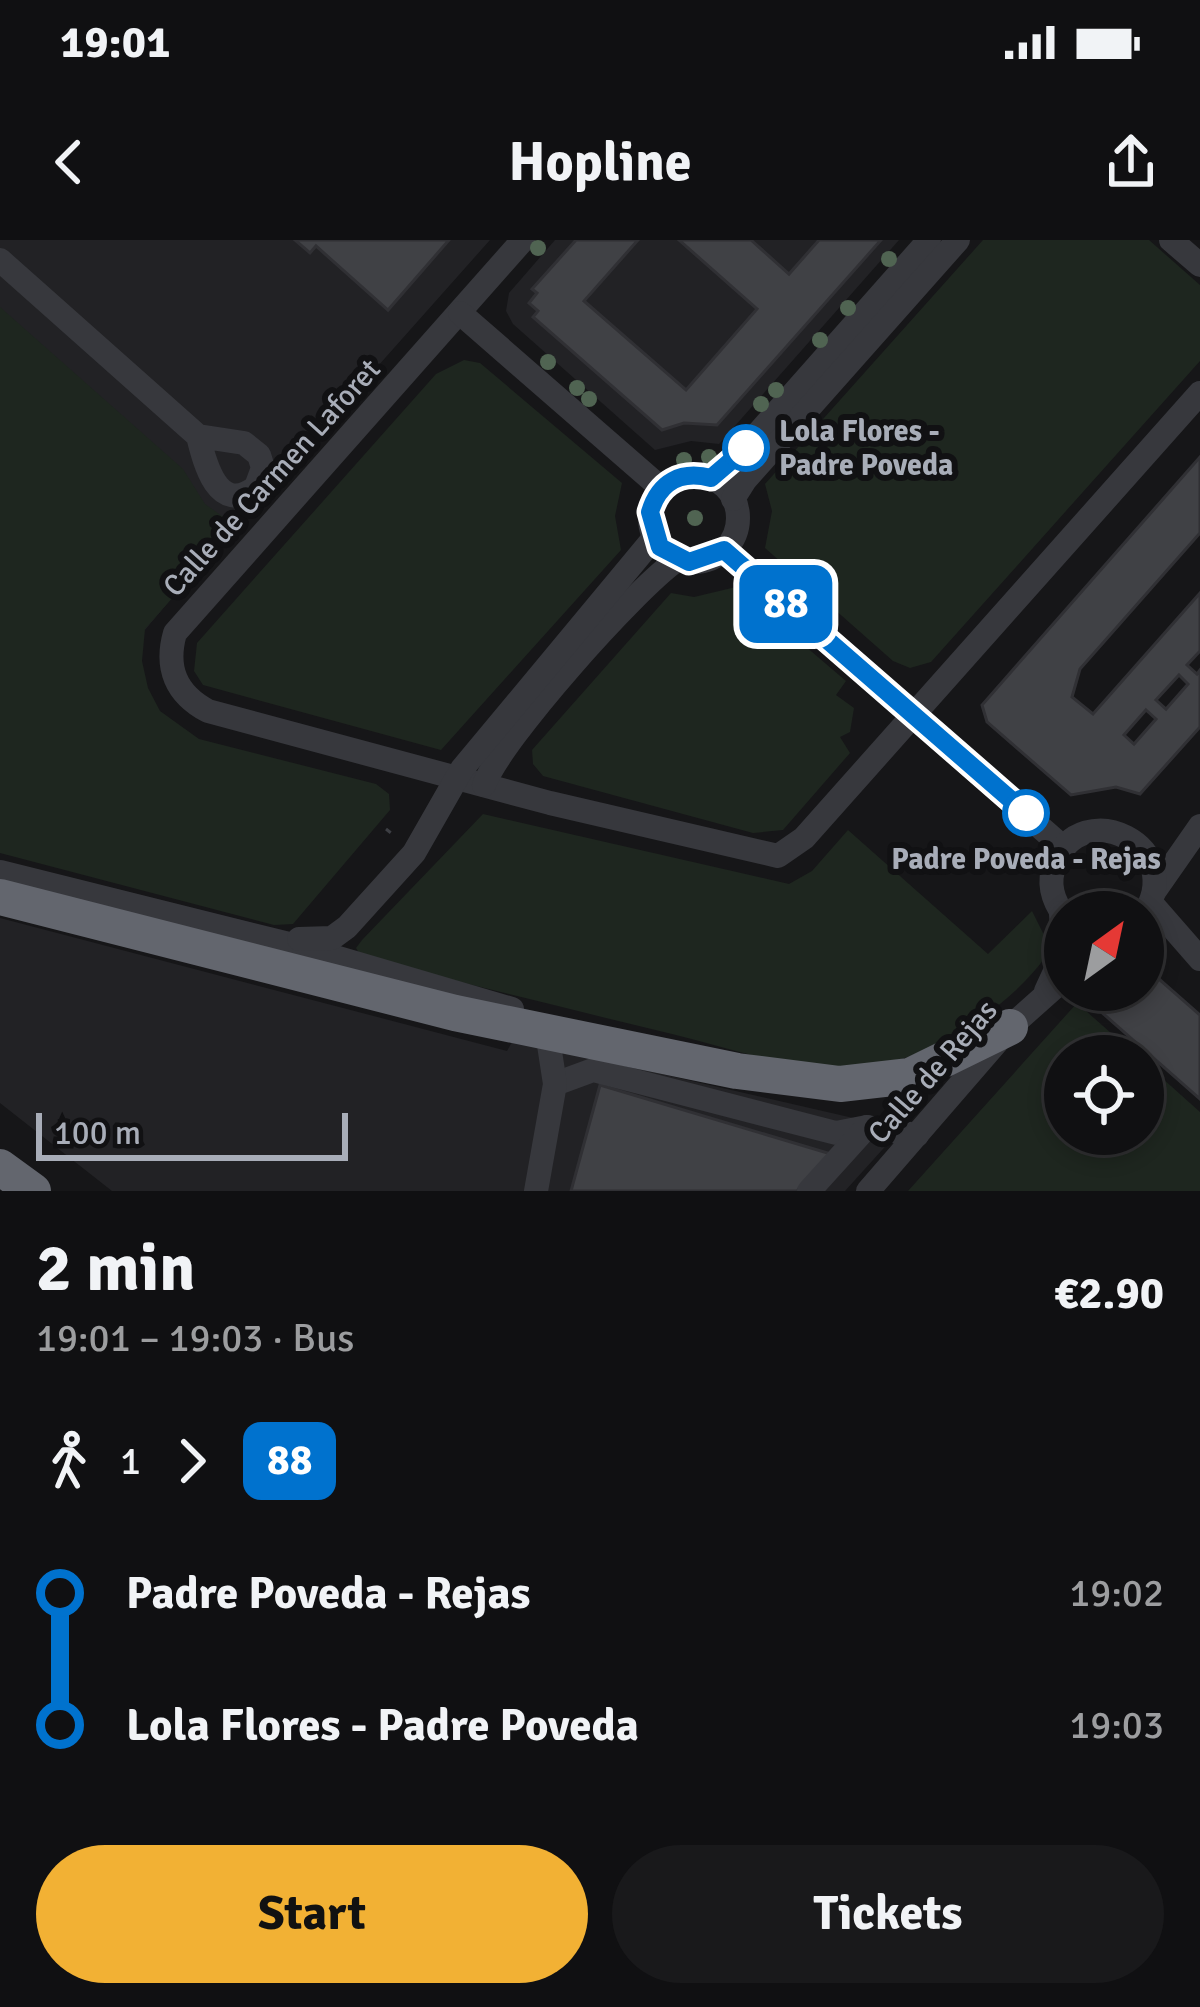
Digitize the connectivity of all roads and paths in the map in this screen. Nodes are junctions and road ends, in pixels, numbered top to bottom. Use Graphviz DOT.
graph roads {
  1 [pos="523,240"];
  2 [pos="928,240"];
  3 [pos="958,240"];
  4 [pos="1172,240"];
  5 [pos="0,260"];
  6 [pos="1200,266"];
  7 [pos="460,313"];
  8 [pos="1200,393"];
  9 [pos="198,436"];
  10 [pos="711,478"];
  11 [pos="662,488"];
  12 [pos="734,499"];
  13 [pos="654,538"];
  14 [pos="724,550"];
  15 [pos="676,560"];
  16 [pos="915,713"];
  17 [pos="471,781"];
  18 [pos="1193,832"];
  19 [pos="1136,842"];
  20 [pos="1064,848"];
  21 [pos="0,872"];
  22 [pos="1055,891"];
  23 [pos="1150,891"];
  24 [pos="1156,891"];
  25 [pos="0,897"];
  26 [pos="1164,919"];
  27 [pos="267,938"];
  28 [pos="1200,959"];
  29 [pos="1044,996"];
  30 [pos="1010,1027"];
  31 [pos="547,1032"];
  32 [pos="687,1061"];
  33 [pos="555,1084"];
  34 [pos="867,1126"];
  35 [pos="917,1135"];
  36 [pos="0,1167"];
  37 [pos="33,1191"];
  38 [pos="536,1191"];
  39 [pos="809,1191"];
  40 [pos="868,1191"];
  1 -- 7 [label="street, Calle de Carmen Laforet"];
  2 -- 10 [label="street"];
  3 -- 12 [label="street"];
  4 -- 6 [label="street"];
  5 -- 9 [label="street"];
  7 -- 11 [label="street"];
  7 -- 17 [label="street, Calle de Carmen Laforet"];
  8 -- 16 [label="street"];
  10 -- 11 [label="street"];
  10 -- 12 [label="street"];
  11 -- 13 [label="street"];
  12 -- 14 [label="street"];
  13 -- 15 [label="street"];
  13 -- 17 [label="street"];
  14 -- 15 [label="street"];
  14 -- 16 [label="street"];
  15 -- 17 [label="street"];
  16 -- 17 [label="street, Calle de Carmen Laforet"];
  16 -- 20 [label="street"];
  17 -- 27 [label="street"];
  18 -- 19 [label="street"];
  18 -- 24 [label="street"];
  19 -- 20 [label="street"];
  19 -- 23 [label="street"];
  20 -- 22 [label="street, Calle de Rejas"];
  21 -- 27 [label="street"];
  25 -- 31 [label="highway"];
  26 -- 28 [label="street"];
  27 -- 32 [label="street"];
  29 -- 30 [label="street, Calle de Rejas"];
  30 -- 32 [label="highway"];
  30 -- 35 [label="street, Calle de Rejas"];
  31 -- 32 [label="highway"];
  31 -- 33 [label="street"];
  33 -- 34 [label="street"];
  33 -- 38 [label="street"];
  34 -- 35 [label="street"];
  34 -- 39 [label="street"];
  35 -- 40 [label="street, Calle de Rejas"];
  36 -- 37 [label="highway"];
}
